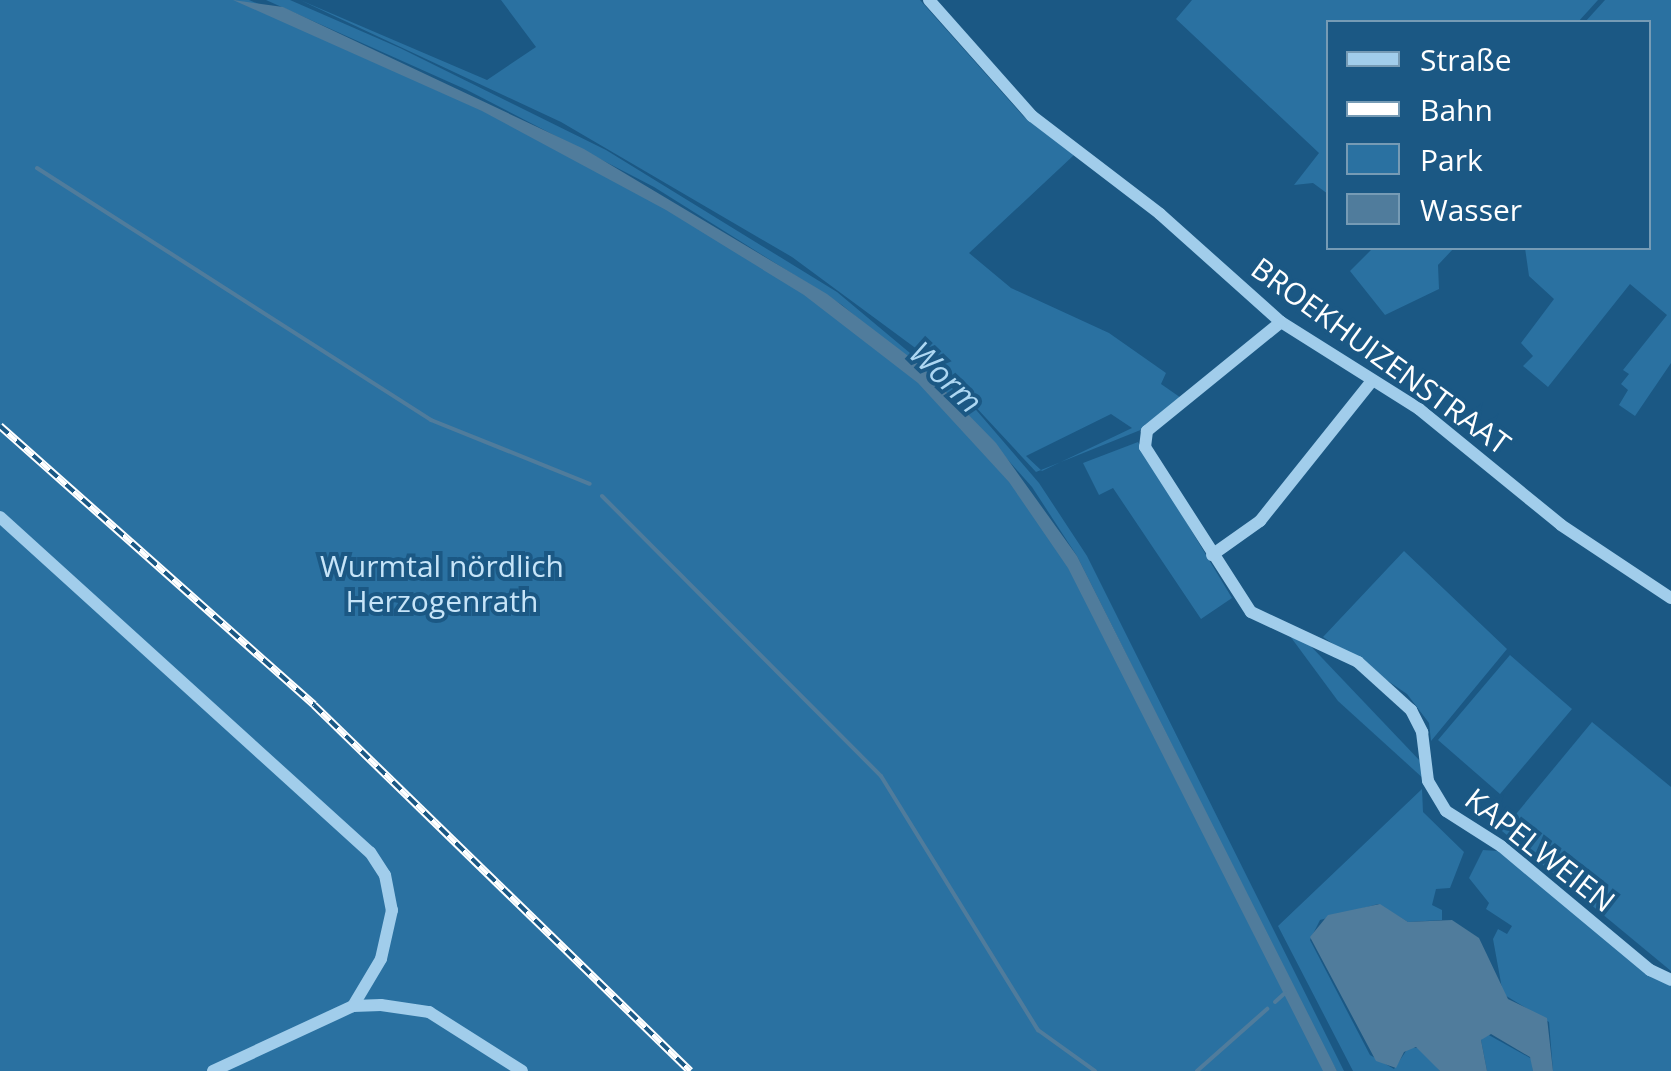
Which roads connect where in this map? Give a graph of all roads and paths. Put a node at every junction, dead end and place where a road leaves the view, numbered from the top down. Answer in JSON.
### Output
{"nodes":[{"id":1,"x":929,"y":0,"type":"edge"},
{"id":2,"x":1282,"y":322,"type":"junction"},
{"id":3,"x":1371,"y":382,"type":"junction"},
{"id":4,"x":0,"y":518,"type":"edge"},
{"id":5,"x":1212,"y":555,"type":"junction"},
{"id":6,"x":1671,"y":598,"type":"edge"},
{"id":7,"x":1671,"y":980,"type":"edge"},
{"id":8,"x":353,"y":1006,"type":"junction"},
{"id":9,"x":213,"y":1071,"type":"edge"},
{"id":10,"x":522,"y":1071,"type":"edge"}],
"edges":[{"from":1,"to":2,"type":"street","name":"BROEKHUIZENSTRAAT"},
{"from":2,"to":3,"type":"street","name":"BROEKHUIZENSTRAAT"},
{"from":2,"to":5,"type":"street","name":"KAPELWEIEN"},
{"from":3,"to":5,"type":"street"},
{"from":3,"to":6,"type":"street","name":"BROEKHUIZENSTRAAT"},
{"from":4,"to":8,"type":"street"},
{"from":5,"to":7,"type":"street","name":"KAPELWEIEN"},
{"from":8,"to":9,"type":"street"},
{"from":8,"to":10,"type":"street"}]}
